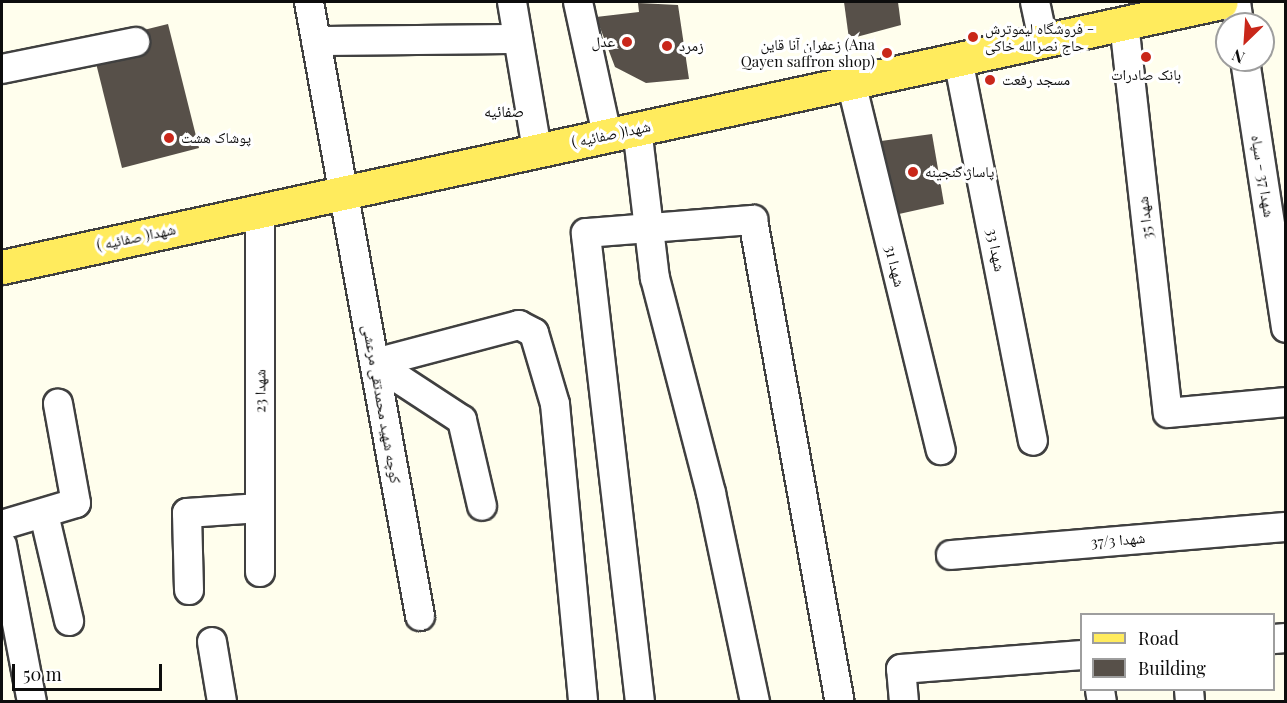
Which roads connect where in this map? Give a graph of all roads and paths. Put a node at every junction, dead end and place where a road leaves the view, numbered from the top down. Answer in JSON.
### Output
{"nodes":[{"id":1,"x":309,"y":2,"type":"edge"},
{"id":2,"x":512,"y":2,"type":"edge"},
{"id":3,"x":578,"y":2,"type":"edge"},
{"id":4,"x":1035,"y":2,"type":"edge"},
{"id":5,"x":1221,"y":2,"type":"edge"},
{"id":6,"x":1124,"y":23,"type":"junction"},
{"id":7,"x":518,"y":39,"type":"junction"},
{"id":8,"x":1043,"y":40,"type":"junction"},
{"id":9,"x":316,"y":41,"type":"junction"},
{"id":10,"x":135,"y":42,"type":"dead end"},
{"id":11,"x":958,"y":58,"type":"junction"},
{"id":12,"x":2,"y":69,"type":"edge"},
{"id":13,"x":1247,"y":72,"type":"edge"},
{"id":14,"x":851,"y":82,"type":"junction"},
{"id":15,"x":622,"y":132,"type":"junction"},
{"id":16,"x":537,"y":150,"type":"junction"},
{"id":17,"x":344,"y":192,"type":"junction"},
{"id":18,"x":261,"y":210,"type":"junction"},
{"id":19,"x":649,"y":230,"type":"junction"},
{"id":20,"x":2,"y":267,"type":"edge"},
{"id":21,"x":1285,"y":312,"type":"edge"},
{"id":22,"x":375,"y":363,"type":"junction"},
{"id":23,"x":1286,"y":402,"type":"edge"},
{"id":24,"x":57,"y":404,"type":"dead end"},
{"id":25,"x":1033,"y":441,"type":"dead end"},
{"id":26,"x":941,"y":450,"type":"dead end"},
{"id":27,"x":482,"y":506,"type":"dead end"},
{"id":28,"x":260,"y":508,"type":"junction"},
{"id":29,"x":44,"y":513,"type":"junction"},
{"id":30,"x":2,"y":525,"type":"edge"},
{"id":31,"x":1286,"y":527,"type":"edge"},
{"id":32,"x":2,"y":545,"type":"edge"},
{"id":33,"x":951,"y":555,"type":"dead end"},
{"id":34,"x":260,"y":572,"type":"dead end"},
{"id":35,"x":189,"y":590,"type":"dead end"},
{"id":36,"x":420,"y":616,"type":"dead end"},
{"id":37,"x":69,"y":621,"type":"dead end"},
{"id":38,"x":212,"y":642,"type":"dead end"},
{"id":39,"x":1080,"y":655,"type":"edge"},
{"id":40,"x":579,"y":701,"type":"edge"},
{"id":41,"x":32,"y":702,"type":"edge"},
{"id":42,"x":222,"y":702,"type":"edge"},
{"id":43,"x":640,"y":702,"type":"edge"},
{"id":44,"x":754,"y":702,"type":"edge"},
{"id":45,"x":840,"y":702,"type":"edge"},
{"id":46,"x":904,"y":702,"type":"edge"}],
"edges":[{"from":1,"to":9,"type":"street","name":"کوچه شهید محمدتقی مرعشی"},
{"from":2,"to":7,"type":"street"},
{"from":3,"to":15,"type":"street"},
{"from":4,"to":8,"type":"street"},
{"from":5,"to":6,"type":"main road","name":"شهدا( صفائیه )"},
{"from":6,"to":8,"type":"main road","name":"شهدا( صفائیه )"},
{"from":6,"to":23,"type":"street","name":"شهدا 35"},
{"from":7,"to":9,"type":"street"},
{"from":7,"to":16,"type":"street"},
{"from":8,"to":11,"type":"main road","name":"شهدا( صفائیه )"},
{"from":9,"to":17,"type":"street","name":"کوچه شهید محمدتقی مرعشی"},
{"from":10,"to":12,"type":"street"},
{"from":11,"to":14,"type":"main road","name":"شهدا( صفائیه )"},
{"from":11,"to":25,"type":"street","name":"شهدا 33"},
{"from":13,"to":21,"type":"street","name":"شهدا 37 - سپاه"},
{"from":14,"to":15,"type":"main road","name":"شهدا( صفائیه )"},
{"from":14,"to":26,"type":"street","name":"شهدا 31"},
{"from":15,"to":16,"type":"main road","name":"شهدا( صفائیه )"},
{"from":15,"to":19,"type":"street"},
{"from":16,"to":17,"type":"main road","name":"شهدا( صفائیه )"},
{"from":17,"to":18,"type":"main road","name":"شهدا( صفائیه )"},
{"from":17,"to":22,"type":"street","name":"کوچه شهید محمدتقی مرعشی"},
{"from":18,"to":20,"type":"main road","name":"شهدا( صفائیه )"},
{"from":18,"to":28,"type":"street","name":"شهدا 23"},
{"from":19,"to":43,"type":"street"},
{"from":19,"to":44,"type":"street"},
{"from":19,"to":45,"type":"street"},
{"from":22,"to":27,"type":"street"},
{"from":22,"to":36,"type":"street","name":"کوچه شهید محمدتقی مرعشی"},
{"from":22,"to":40,"type":"street"},
{"from":24,"to":29,"type":"street"},
{"from":28,"to":34,"type":"street","name":"شهدا 23"},
{"from":28,"to":35,"type":"street"},
{"from":29,"to":30,"type":"street"},
{"from":29,"to":37,"type":"street"},
{"from":31,"to":33,"type":"street","name":"شهدا 37/3"},
{"from":32,"to":41,"type":"street"},
{"from":38,"to":42,"type":"street"},
{"from":39,"to":46,"type":"street"}]}
